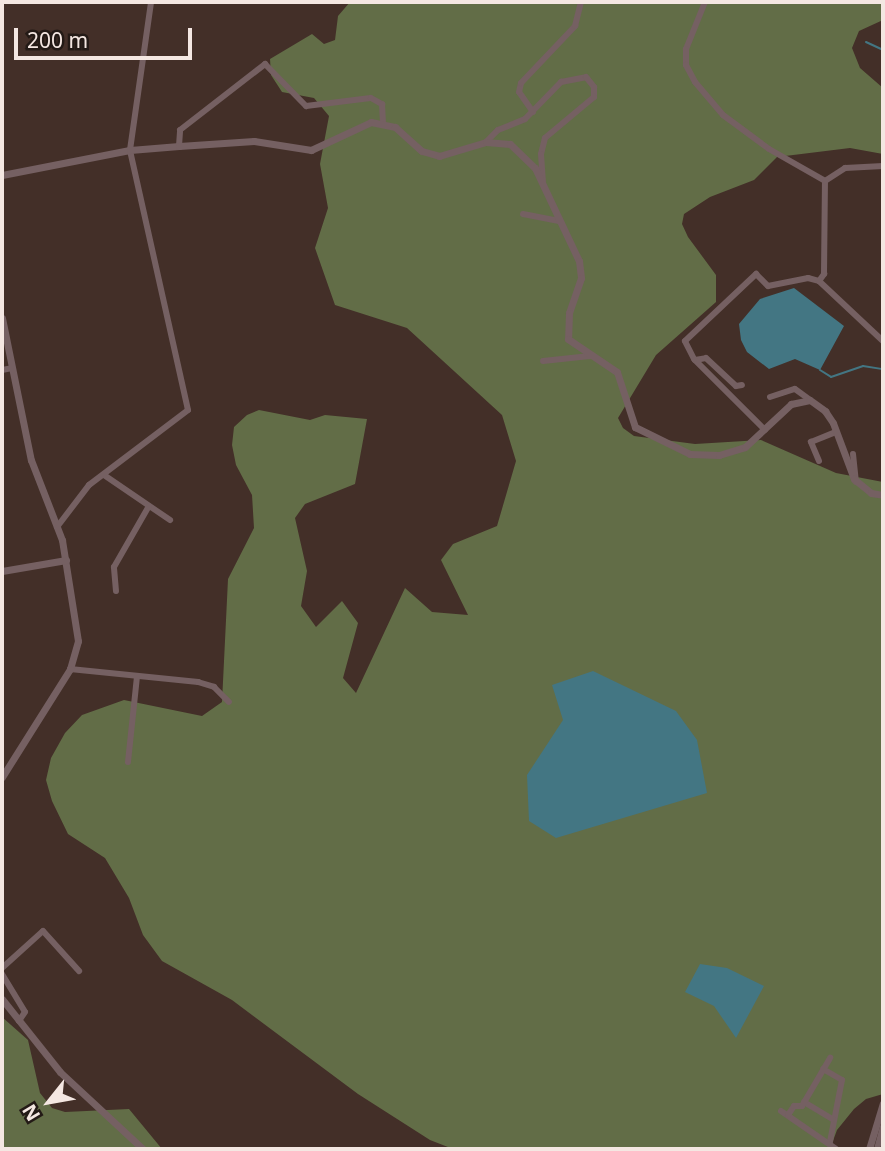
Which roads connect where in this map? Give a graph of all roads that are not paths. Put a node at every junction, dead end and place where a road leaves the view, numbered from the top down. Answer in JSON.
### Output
{"nodes":[{"id":1,"x":151,"y":2,"type":"edge"},
{"id":2,"x":582,"y":2,"type":"edge"},
{"id":3,"x":705,"y":2,"type":"edge"},
{"id":4,"x":533,"y":112,"type":"junction"},
{"id":5,"x":383,"y":124,"type":"junction"},
{"id":6,"x":486,"y":142,"type":"junction"},
{"id":7,"x":179,"y":146,"type":"junction"},
{"id":8,"x":130,"y":150,"type":"junction"},
{"id":9,"x":883,"y":166,"type":"edge"},
{"id":10,"x":2,"y":175,"type":"edge"},
{"id":11,"x":825,"y":181,"type":"junction"},
{"id":12,"x":543,"y":184,"type":"junction"},
{"id":13,"x":523,"y":214,"type":"dead end"},
{"id":14,"x":560,"y":221,"type":"junction"},
{"id":15,"x":820,"y":281,"type":"junction"},
{"id":16,"x":2,"y":318,"type":"edge"},
{"id":17,"x":883,"y":341,"type":"edge"},
{"id":18,"x":590,"y":356,"type":"junction"},
{"id":19,"x":695,"y":360,"type":"junction"},
{"id":20,"x":543,"y":361,"type":"dead end"},
{"id":21,"x":12,"y":368,"type":"junction"},
{"id":22,"x":2,"y":370,"type":"edge"},
{"id":23,"x":742,"y":385,"type":"dead end"},
{"id":24,"x":770,"y":397,"type":"dead end"},
{"id":25,"x":810,"y":400,"type":"junction"},
{"id":26,"x":765,"y":430,"type":"junction"},
{"id":27,"x":836,"y":432,"type":"junction"},
{"id":28,"x":853,"y":454,"type":"dead end"},
{"id":29,"x":820,"y":461,"type":"dead end"},
{"id":30,"x":104,"y":475,"type":"junction"},
{"id":31,"x":856,"y":482,"type":"junction"},
{"id":32,"x":883,"y":495,"type":"edge"},
{"id":33,"x":149,"y":506,"type":"junction"},
{"id":34,"x":170,"y":520,"type":"dead end"},
{"id":35,"x":57,"y":527,"type":"junction"},
{"id":36,"x":66,"y":560,"type":"junction"},
{"id":37,"x":2,"y":571,"type":"edge"},
{"id":38,"x":116,"y":591,"type":"dead end"},
{"id":39,"x":70,"y":669,"type":"junction"},
{"id":40,"x":137,"y":676,"type":"junction"},
{"id":41,"x":229,"y":702,"type":"dead end"},
{"id":42,"x":128,"y":762,"type":"dead end"},
{"id":43,"x":2,"y":777,"type":"edge"},
{"id":44,"x":2,"y":968,"type":"edge"},
{"id":45,"x":79,"y":971,"type":"dead end"},
{"id":46,"x":2,"y":974,"type":"edge"},
{"id":47,"x":2,"y":999,"type":"edge"},
{"id":48,"x":19,"y":1021,"type":"junction"},
{"id":49,"x":830,"y":1058,"type":"dead end"},
{"id":50,"x":823,"y":1069,"type":"junction"},
{"id":51,"x":804,"y":1102,"type":"junction"},
{"id":52,"x":883,"y":1103,"type":"edge"},
{"id":53,"x":832,"y":1119,"type":"junction"},
{"id":54,"x":883,"y":1127,"type":"edge"},
{"id":55,"x":830,"y":1142,"type":"junction"},
{"id":56,"x":143,"y":1149,"type":"edge"},
{"id":57,"x":836,"y":1149,"type":"edge"},
{"id":58,"x":869,"y":1149,"type":"edge"},
{"id":59,"x":877,"y":1149,"type":"edge"}],
"edges":[{"from":1,"to":8,"type":"street"},
{"from":2,"to":4,"type":"street"},
{"from":3,"to":11,"type":"street"},
{"from":4,"to":6,"type":"street"},
{"from":4,"to":12,"type":"street"},
{"from":5,"to":6,"type":"street"},
{"from":5,"to":7,"type":"street"},
{"from":5,"to":7,"type":"street"},
{"from":6,"to":12,"type":"street"},
{"from":7,"to":8,"type":"street"},
{"from":8,"to":10,"type":"street"},
{"from":8,"to":30,"type":"street"},
{"from":9,"to":11,"type":"street"},
{"from":11,"to":15,"type":"street"},
{"from":12,"to":14,"type":"street"},
{"from":13,"to":14,"type":"street"},
{"from":14,"to":18,"type":"street"},
{"from":15,"to":17,"type":"street"},
{"from":15,"to":19,"type":"street"},
{"from":16,"to":21,"type":"street"},
{"from":18,"to":20,"type":"street"},
{"from":18,"to":26,"type":"street"},
{"from":19,"to":23,"type":"street"},
{"from":19,"to":26,"type":"street"},
{"from":21,"to":22,"type":"street"},
{"from":21,"to":35,"type":"street"},
{"from":24,"to":25,"type":"street"},
{"from":25,"to":26,"type":"street"},
{"from":25,"to":27,"type":"street"},
{"from":27,"to":29,"type":"street"},
{"from":27,"to":31,"type":"street"},
{"from":28,"to":31,"type":"street"},
{"from":30,"to":33,"type":"street"},
{"from":30,"to":35,"type":"street"},
{"from":31,"to":32,"type":"street"},
{"from":33,"to":34,"type":"street"},
{"from":33,"to":38,"type":"street"},
{"from":35,"to":36,"type":"street"},
{"from":36,"to":37,"type":"street"},
{"from":36,"to":39,"type":"street"},
{"from":39,"to":40,"type":"street"},
{"from":39,"to":43,"type":"street"},
{"from":40,"to":41,"type":"street"},
{"from":40,"to":42,"type":"street"},
{"from":44,"to":45,"type":"street"},
{"from":46,"to":48,"type":"street"},
{"from":47,"to":48,"type":"street"},
{"from":48,"to":56,"type":"street"},
{"from":49,"to":50,"type":"street"},
{"from":50,"to":51,"type":"street"},
{"from":50,"to":53,"type":"street"},
{"from":51,"to":53,"type":"street"},
{"from":51,"to":55,"type":"street"},
{"from":52,"to":58,"type":"street"},
{"from":53,"to":55,"type":"street"},
{"from":54,"to":59,"type":"street"},
{"from":55,"to":57,"type":"street"}]}
